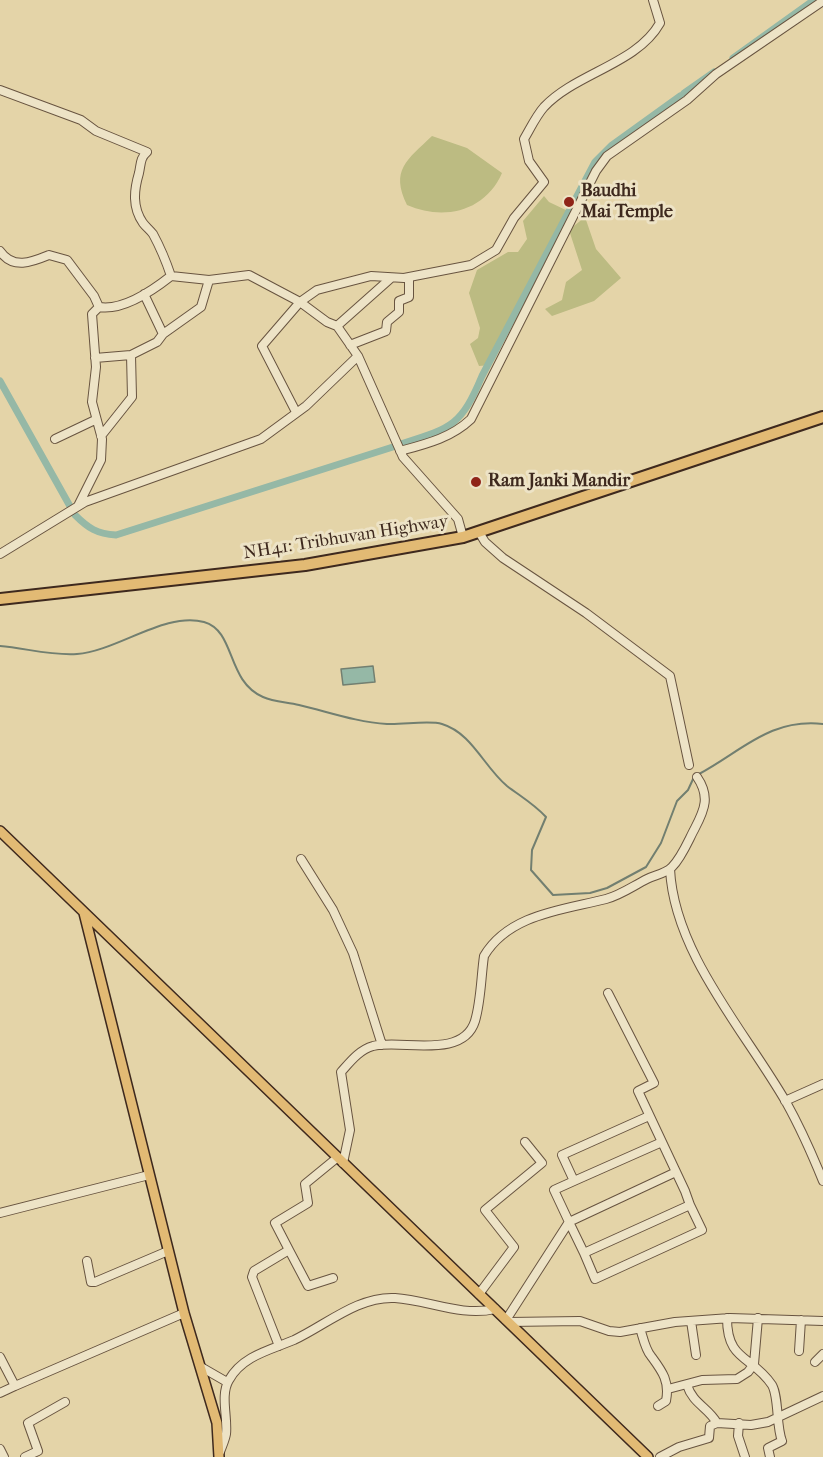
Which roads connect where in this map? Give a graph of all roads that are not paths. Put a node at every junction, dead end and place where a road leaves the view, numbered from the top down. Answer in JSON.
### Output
{"nodes":[{"id":1,"x":653,"y":0,"type":"edge"},
{"id":2,"x":823,"y":1,"type":"edge"},
{"id":3,"x":0,"y":90,"type":"edge"},
{"id":4,"x":0,"y":251,"type":"edge"},
{"id":5,"x":171,"y":276,"type":"junction"},
{"id":6,"x":391,"y":278,"type":"junction"},
{"id":7,"x":409,"y":278,"type":"junction"},
{"id":8,"x":210,"y":280,"type":"junction"},
{"id":9,"x":144,"y":294,"type":"junction"},
{"id":10,"x":300,"y":302,"type":"junction"},
{"id":11,"x":99,"y":308,"type":"junction"},
{"id":12,"x":337,"y":326,"type":"junction"},
{"id":13,"x":163,"y":334,"type":"junction"},
{"id":14,"x":350,"y":345,"type":"junction"},
{"id":15,"x":131,"y":355,"type":"junction"},
{"id":16,"x":358,"y":356,"type":"junction"},
{"id":17,"x":95,"y":358,"type":"junction"},
{"id":18,"x":296,"y":412,"type":"junction"},
{"id":19,"x":823,"y":417,"type":"edge"},
{"id":20,"x":95,"y":420,"type":"junction"},
{"id":21,"x":101,"y":436,"type":"junction"},
{"id":22,"x":55,"y":439,"type":"dead end"},
{"id":23,"x":400,"y":450,"type":"junction"},
{"id":24,"x":78,"y":506,"type":"junction"},
{"id":25,"x":479,"y":532,"type":"junction"},
{"id":26,"x":463,"y":537,"type":"junction"},
{"id":27,"x":0,"y":554,"type":"edge"},
{"id":28,"x":0,"y":599,"type":"edge"},
{"id":29,"x":689,"y":765,"type":"dead end"},
{"id":30,"x":697,"y":777,"type":"dead end"},
{"id":31,"x":0,"y":831,"type":"edge"},
{"id":32,"x":301,"y":859,"type":"dead end"},
{"id":33,"x":670,"y":869,"type":"junction"},
{"id":34,"x":84,"y":912,"type":"junction"},
{"id":35,"x":608,"y":993,"type":"dead end"},
{"id":36,"x":382,"y":1045,"type":"junction"},
{"id":37,"x":823,"y":1084,"type":"edge"},
{"id":38,"x":786,"y":1101,"type":"junction"},
{"id":39,"x":650,"y":1116,"type":"junction"},
{"id":40,"x":525,"y":1142,"type":"dead end"},
{"id":41,"x":662,"y":1142,"type":"junction"},
{"id":42,"x":340,"y":1160,"type":"junction"},
{"id":43,"x":676,"y":1172,"type":"junction"},
{"id":44,"x":149,"y":1175,"type":"junction"},
{"id":45,"x":574,"y":1181,"type":"junction"},
{"id":46,"x":823,"y":1181,"type":"edge"},
{"id":47,"x":690,"y":1205,"type":"junction"},
{"id":48,"x":0,"y":1213,"type":"edge"},
{"id":49,"x":568,"y":1222,"type":"junction"},
{"id":50,"x":289,"y":1250,"type":"junction"},
{"id":51,"x":168,"y":1251,"type":"junction"},
{"id":52,"x":584,"y":1253,"type":"junction"},
{"id":53,"x":87,"y":1261,"type":"dead end"},
{"id":54,"x":333,"y":1278,"type":"dead end"},
{"id":55,"x":479,"y":1294,"type":"junction"},
{"id":56,"x":495,"y":1309,"type":"junction"},
{"id":57,"x":184,"y":1313,"type":"junction"},
{"id":58,"x":727,"y":1318,"type":"junction"},
{"id":59,"x":758,"y":1318,"type":"junction"},
{"id":60,"x":801,"y":1320,"type":"junction"},
{"id":61,"x":508,"y":1321,"type":"junction"},
{"id":62,"x":691,"y":1321,"type":"junction"},
{"id":63,"x":823,"y":1321,"type":"edge"},
{"id":64,"x":640,"y":1328,"type":"junction"},
{"id":65,"x":279,"y":1346,"type":"junction"},
{"id":66,"x":799,"y":1351,"type":"dead end"},
{"id":67,"x":823,"y":1354,"type":"edge"},
{"id":68,"x":696,"y":1355,"type":"dead end"},
{"id":69,"x":0,"y":1357,"type":"edge"},
{"id":70,"x":815,"y":1362,"type":"dead end"},
{"id":71,"x":754,"y":1364,"type":"junction"},
{"id":72,"x":201,"y":1367,"type":"junction"},
{"id":73,"x":227,"y":1382,"type":"junction"},
{"id":74,"x":687,"y":1385,"type":"junction"},
{"id":75,"x":15,"y":1386,"type":"junction"},
{"id":76,"x":669,"y":1389,"type":"junction"},
{"id":77,"x":0,"y":1393,"type":"edge"},
{"id":78,"x":823,"y":1396,"type":"edge"},
{"id":79,"x":65,"y":1402,"type":"dead end"},
{"id":80,"x":658,"y":1406,"type":"dead end"},
{"id":81,"x":776,"y":1418,"type":"junction"},
{"id":82,"x":717,"y":1423,"type":"junction"},
{"id":83,"x":739,"y":1423,"type":"junction"},
{"id":84,"x":0,"y":1449,"type":"edge"},
{"id":85,"x":219,"y":1456,"type":"edge"},
{"id":86,"x":4,"y":1457,"type":"edge"},
{"id":87,"x":25,"y":1457,"type":"edge"},
{"id":88,"x":648,"y":1457,"type":"edge"},
{"id":89,"x":660,"y":1457,"type":"edge"},
{"id":90,"x":746,"y":1457,"type":"edge"},
{"id":91,"x":770,"y":1457,"type":"edge"}],
"edges":[{"from":1,"to":7,"type":"street"},
{"from":2,"to":23,"type":"street"},
{"from":3,"to":5,"type":"street"},
{"from":4,"to":11,"type":"street"},
{"from":5,"to":8,"type":"street"},
{"from":5,"to":9,"type":"street"},
{"from":6,"to":7,"type":"street"},
{"from":6,"to":10,"type":"street"},
{"from":6,"to":12,"type":"street"},
{"from":7,"to":14,"type":"street"},
{"from":8,"to":10,"type":"street"},
{"from":8,"to":13,"type":"street"},
{"from":9,"to":11,"type":"street"},
{"from":9,"to":13,"type":"street"},
{"from":10,"to":12,"type":"street"},
{"from":10,"to":18,"type":"street"},
{"from":11,"to":17,"type":"street"},
{"from":12,"to":14,"type":"street"},
{"from":13,"to":15,"type":"street"},
{"from":14,"to":16,"type":"street"},
{"from":15,"to":17,"type":"street"},
{"from":15,"to":21,"type":"street"},
{"from":16,"to":18,"type":"street"},
{"from":16,"to":23,"type":"street"},
{"from":17,"to":20,"type":"street"},
{"from":18,"to":24,"type":"street"},
{"from":19,"to":25,"type":"highway","name":"NH41: Tribhuvan Highway"},
{"from":20,"to":21,"type":"street"},
{"from":20,"to":22,"type":"street"},
{"from":21,"to":24,"type":"street"},
{"from":23,"to":26,"type":"street"},
{"from":24,"to":27,"type":"street"},
{"from":25,"to":26,"type":"highway","name":"NH41: Tribhuvan Highway"},
{"from":25,"to":29,"type":"street"},
{"from":26,"to":28,"type":"highway","name":"NH41: Tribhuvan Highway"},
{"from":30,"to":33,"type":"street"},
{"from":31,"to":34,"type":"main road"},
{"from":32,"to":36,"type":"street"},
{"from":33,"to":36,"type":"street"},
{"from":33,"to":38,"type":"street"},
{"from":34,"to":42,"type":"main road"},
{"from":34,"to":44,"type":"main road"},
{"from":35,"to":39,"type":"street"},
{"from":36,"to":42,"type":"street"},
{"from":37,"to":38,"type":"street"},
{"from":38,"to":46,"type":"street"},
{"from":39,"to":41,"type":"street"},
{"from":39,"to":45,"type":"street"},
{"from":40,"to":55,"type":"street"},
{"from":41,"to":43,"type":"street"},
{"from":41,"to":45,"type":"street"},
{"from":42,"to":50,"type":"street"},
{"from":42,"to":55,"type":"main road"},
{"from":43,"to":47,"type":"street"},
{"from":43,"to":49,"type":"street"},
{"from":44,"to":48,"type":"street"},
{"from":44,"to":51,"type":"main road"},
{"from":45,"to":49,"type":"street"},
{"from":47,"to":52,"type":"street"},
{"from":47,"to":52,"type":"street"},
{"from":49,"to":52,"type":"street"},
{"from":49,"to":61,"type":"street"},
{"from":50,"to":54,"type":"street"},
{"from":50,"to":65,"type":"street"},
{"from":51,"to":53,"type":"street"},
{"from":51,"to":57,"type":"main road"},
{"from":55,"to":56,"type":"main road"},
{"from":56,"to":61,"type":"main road"},
{"from":56,"to":65,"type":"street"},
{"from":57,"to":72,"type":"main road"},
{"from":57,"to":75,"type":"street"},
{"from":58,"to":59,"type":"street"},
{"from":58,"to":62,"type":"street"},
{"from":58,"to":71,"type":"street"},
{"from":59,"to":60,"type":"street"},
{"from":59,"to":71,"type":"street"},
{"from":60,"to":63,"type":"street"},
{"from":60,"to":66,"type":"street"},
{"from":61,"to":64,"type":"street"},
{"from":61,"to":88,"type":"main road"},
{"from":62,"to":64,"type":"street"},
{"from":62,"to":68,"type":"street"},
{"from":64,"to":76,"type":"street"},
{"from":65,"to":73,"type":"street"},
{"from":67,"to":70,"type":"street"},
{"from":69,"to":75,"type":"street"},
{"from":71,"to":74,"type":"street"},
{"from":71,"to":81,"type":"street"},
{"from":72,"to":73,"type":"street"},
{"from":72,"to":85,"type":"main road"},
{"from":73,"to":85,"type":"street"},
{"from":74,"to":76,"type":"street"},
{"from":74,"to":82,"type":"street"},
{"from":75,"to":77,"type":"street"},
{"from":76,"to":80,"type":"street"},
{"from":78,"to":81,"type":"street"},
{"from":79,"to":87,"type":"street"},
{"from":81,"to":83,"type":"street"},
{"from":81,"to":91,"type":"street"},
{"from":82,"to":83,"type":"street"},
{"from":82,"to":89,"type":"street"},
{"from":83,"to":90,"type":"street"},
{"from":84,"to":86,"type":"street"}]}
